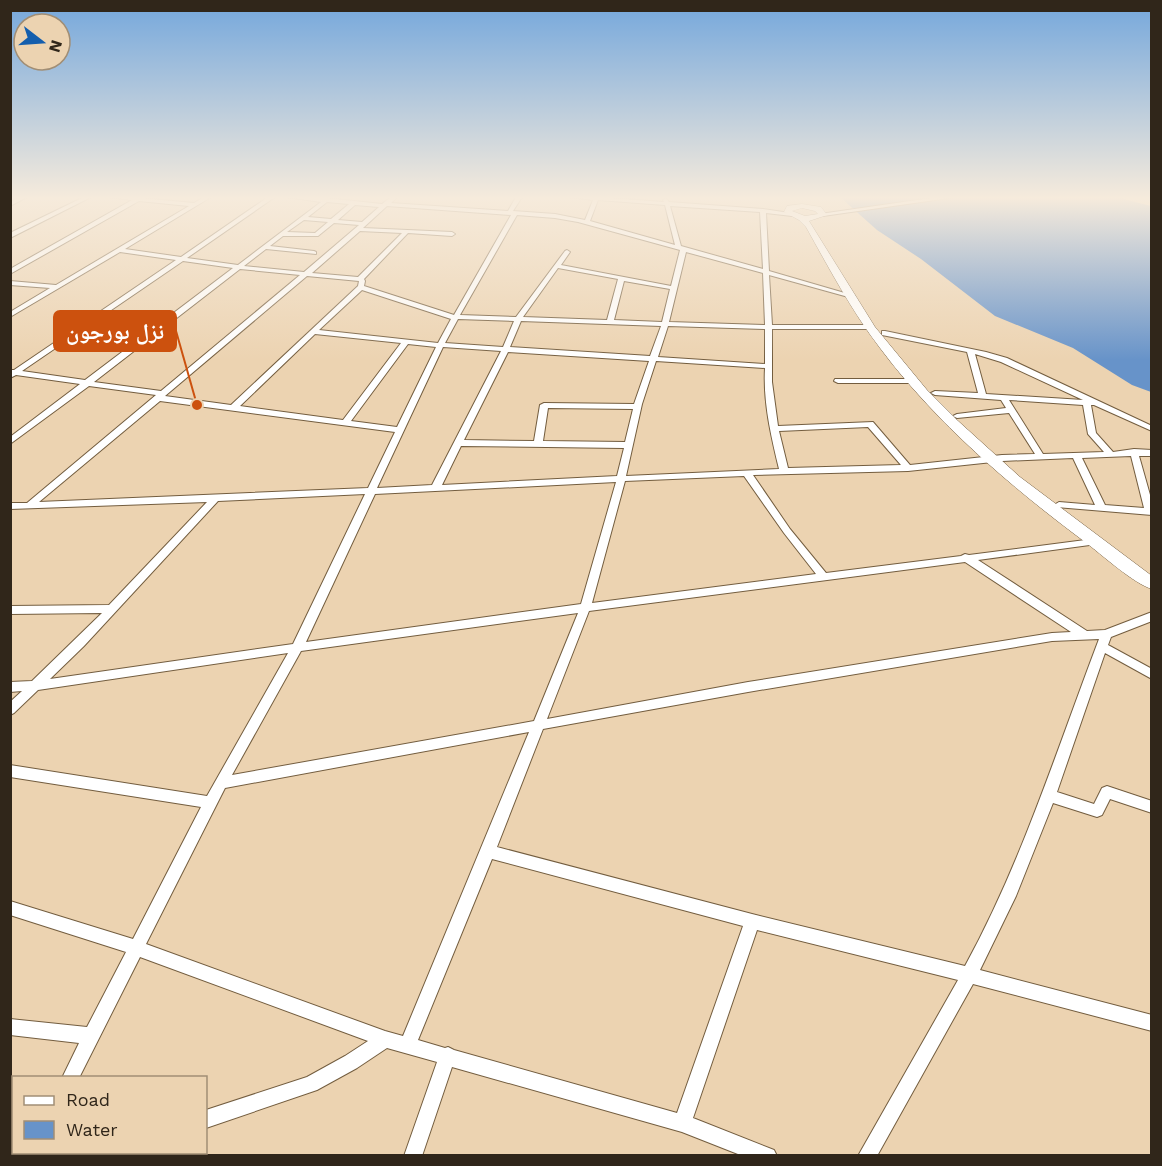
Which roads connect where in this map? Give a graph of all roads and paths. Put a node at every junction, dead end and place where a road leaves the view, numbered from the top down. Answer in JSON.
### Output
{"nodes":[{"id":1,"x":46,"y":251,"type":"edge"},
{"id":2,"x":118,"y":251,"type":"edge"},
{"id":3,"x":130,"y":251,"type":"edge"},
{"id":4,"x":195,"y":251,"type":"edge"},
{"id":5,"x":260,"y":251,"type":"edge"},
{"id":6,"x":301,"y":251,"type":"edge"},
{"id":7,"x":336,"y":251,"type":"edge"},
{"id":8,"x":389,"y":251,"type":"edge"},
{"id":9,"x":491,"y":251,"type":"edge"},
{"id":10,"x":680,"y":251,"type":"edge"},
{"id":11,"x":696,"y":251,"type":"edge"},
{"id":12,"x":764,"y":251,"type":"edge"},
{"id":13,"x":824,"y":251,"type":"edge"},
{"id":14,"x":834,"y":251,"type":"edge"},
{"id":15,"x":567,"y":252,"type":"dead end"},
{"id":16,"x":314,"y":253,"type":"dead end"},
{"id":17,"x":184,"y":259,"type":"junction"},
{"id":18,"x":557,"y":266,"type":"junction"},
{"id":19,"x":240,"y":267,"type":"junction"},
{"id":20,"x":765,"y":271,"type":"junction"},
{"id":21,"x":10,"y":272,"type":"edge"},
{"id":22,"x":307,"y":273,"type":"junction"},
{"id":23,"x":621,"y":280,"type":"junction"},
{"id":24,"x":10,"y":283,"type":"edge"},
{"id":25,"x":360,"y":283,"type":"junction"},
{"id":26,"x":58,"y":286,"type":"junction"},
{"id":27,"x":674,"y":288,"type":"junction"},
{"id":28,"x":852,"y":296,"type":"junction"},
{"id":29,"x":10,"y":315,"type":"edge"},
{"id":30,"x":456,"y":317,"type":"junction"},
{"id":31,"x":518,"y":319,"type":"junction"},
{"id":32,"x":610,"y":322,"type":"junction"},
{"id":33,"x":665,"y":324,"type":"junction"},
{"id":34,"x":768,"y":327,"type":"junction"},
{"id":35,"x":870,"y":327,"type":"junction"},
{"id":36,"x":313,"y":332,"type":"junction"},
{"id":37,"x":885,"y":333,"type":"junction"},
{"id":38,"x":406,"y":341,"type":"junction"},
{"id":39,"x":440,"y":345,"type":"junction"},
{"id":40,"x":506,"y":349,"type":"junction"},
{"id":41,"x":970,"y":351,"type":"junction"},
{"id":42,"x":654,"y":358,"type":"junction"},
{"id":43,"x":768,"y":366,"type":"junction"},
{"id":44,"x":12,"y":374,"type":"edge"},
{"id":45,"x":838,"y":381,"type":"dead end"},
{"id":46,"x":913,"y":381,"type":"junction"},
{"id":47,"x":87,"y":384,"type":"junction"},
{"id":48,"x":935,"y":393,"type":"junction"},
{"id":49,"x":161,"y":396,"type":"junction"},
{"id":50,"x":983,"y":396,"type":"junction"},
{"id":51,"x":1003,"y":397,"type":"junction"},
{"id":52,"x":1087,"y":403,"type":"junction"},
{"id":53,"x":1098,"y":404,"type":"junction"},
{"id":54,"x":637,"y":407,"type":"junction"},
{"id":55,"x":233,"y":408,"type":"junction"},
{"id":56,"x":1010,"y":410,"type":"junction"},
{"id":57,"x":957,"y":416,"type":"junction"},
{"id":58,"x":345,"y":423,"type":"junction"},
{"id":59,"x":774,"y":429,"type":"junction"},
{"id":60,"x":1152,"y":429,"type":"edge"},
{"id":61,"x":399,"y":430,"type":"junction"},
{"id":62,"x":10,"y":442,"type":"edge"},
{"id":63,"x":459,"y":443,"type":"junction"},
{"id":64,"x":538,"y":444,"type":"junction"},
{"id":65,"x":628,"y":445,"type":"junction"},
{"id":66,"x":1110,"y":453,"type":"junction"},
{"id":67,"x":1134,"y":453,"type":"junction"},
{"id":68,"x":1152,"y":453,"type":"edge"},
{"id":69,"x":1076,"y":455,"type":"junction"},
{"id":70,"x":1040,"y":456,"type":"junction"},
{"id":71,"x":996,"y":459,"type":"junction"},
{"id":72,"x":908,"y":468,"type":"junction"},
{"id":73,"x":784,"y":471,"type":"junction"},
{"id":74,"x":747,"y":473,"type":"junction"},
{"id":75,"x":621,"y":479,"type":"junction"},
{"id":76,"x":436,"y":487,"type":"junction"},
{"id":77,"x":370,"y":490,"type":"junction"},
{"id":78,"x":215,"y":499,"type":"junction"},
{"id":79,"x":1059,"y":505,"type":"junction"},
{"id":80,"x":10,"y":506,"type":"edge"},
{"id":81,"x":26,"y":506,"type":"junction"},
{"id":82,"x":1101,"y":507,"type":"junction"},
{"id":83,"x":1150,"y":512,"type":"edge"},
{"id":84,"x":10,"y":514,"type":"edge"},
{"id":85,"x":1093,"y":542,"type":"junction"},
{"id":86,"x":965,"y":557,"type":"junction"},
{"id":87,"x":1152,"y":571,"type":"edge"},
{"id":88,"x":823,"y":576,"type":"junction"},
{"id":89,"x":1152,"y":584,"type":"edge"},
{"id":90,"x":585,"y":608,"type":"junction"},
{"id":91,"x":112,"y":609,"type":"junction"},
{"id":92,"x":10,"y":610,"type":"edge"},
{"id":93,"x":1152,"y":616,"type":"edge"},
{"id":94,"x":1083,"y":634,"type":"junction"},
{"id":95,"x":1104,"y":640,"type":"junction"},
{"id":96,"x":297,"y":648,"type":"junction"},
{"id":97,"x":1152,"y":675,"type":"edge"},
{"id":98,"x":35,"y":686,"type":"junction"},
{"id":99,"x":10,"y":687,"type":"edge"},
{"id":100,"x":10,"y":710,"type":"edge"},
{"id":101,"x":537,"y":725,"type":"junction"},
{"id":102,"x":10,"y":771,"type":"edge"},
{"id":103,"x":221,"y":783,"type":"junction"},
{"id":104,"x":1049,"y":796,"type":"junction"},
{"id":105,"x":210,"y":803,"type":"junction"},
{"id":106,"x":1152,"y":807,"type":"edge"},
{"id":107,"x":488,"y":851,"type":"junction"},
{"id":108,"x":10,"y":908,"type":"edge"},
{"id":109,"x":752,"y":921,"type":"junction"},
{"id":110,"x":137,"y":948,"type":"junction"},
{"id":111,"x":969,"y":975,"type":"junction"},
{"id":112,"x":1152,"y":1023,"type":"edge"},
{"id":113,"x":10,"y":1027,"type":"edge"},
{"id":114,"x":90,"y":1036,"type":"junction"},
{"id":115,"x":385,"y":1039,"type":"junction"},
{"id":116,"x":408,"y":1044,"type":"junction"},
{"id":117,"x":448,"y":1055,"type":"junction"},
{"id":118,"x":70,"y":1076,"type":"edge"},
{"id":119,"x":207,"y":1119,"type":"edge"},
{"id":120,"x":682,"y":1123,"type":"junction"},
{"id":121,"x":413,"y":1155,"type":"edge"},
{"id":122,"x":768,"y":1155,"type":"edge"},
{"id":123,"x":867,"y":1155,"type":"edge"}],
"edges":[{"from":1,"to":21,"type":"street"},
{"from":2,"to":26,"type":"street"},
{"from":3,"to":17,"type":"street"},
{"from":4,"to":17,"type":"street"},
{"from":5,"to":19,"type":"street"},
{"from":6,"to":16,"type":"street"},
{"from":7,"to":22,"type":"street"},
{"from":8,"to":25,"type":"street"},
{"from":9,"to":30,"type":"street"},
{"from":10,"to":27,"type":"street"},
{"from":11,"to":20,"type":"street"},
{"from":12,"to":20,"type":"street"},
{"from":13,"to":28,"type":"highway"},
{"from":14,"to":37,"type":"highway"},
{"from":15,"to":18,"type":"street"},
{"from":17,"to":19,"type":"street"},
{"from":17,"to":44,"type":"street"},
{"from":18,"to":23,"type":"street"},
{"from":18,"to":31,"type":"street"},
{"from":19,"to":22,"type":"street"},
{"from":19,"to":47,"type":"street"},
{"from":20,"to":28,"type":"street"},
{"from":20,"to":34,"type":"street"},
{"from":22,"to":25,"type":"street"},
{"from":22,"to":49,"type":"street"},
{"from":23,"to":27,"type":"street"},
{"from":23,"to":32,"type":"street"},
{"from":24,"to":26,"type":"street"},
{"from":25,"to":30,"type":"street"},
{"from":25,"to":36,"type":"street"},
{"from":26,"to":29,"type":"street"},
{"from":27,"to":33,"type":"street"},
{"from":28,"to":35,"type":"highway"},
{"from":30,"to":31,"type":"street"},
{"from":30,"to":39,"type":"street"},
{"from":31,"to":32,"type":"street"},
{"from":31,"to":40,"type":"street"},
{"from":32,"to":33,"type":"street"},
{"from":33,"to":34,"type":"street"},
{"from":33,"to":42,"type":"street"},
{"from":34,"to":35,"type":"street"},
{"from":34,"to":43,"type":"street"},
{"from":35,"to":46,"type":"highway"},
{"from":36,"to":38,"type":"street"},
{"from":36,"to":55,"type":"street"},
{"from":37,"to":41,"type":"street"},
{"from":37,"to":48,"type":"highway"},
{"from":38,"to":39,"type":"street"},
{"from":38,"to":58,"type":"street"},
{"from":39,"to":40,"type":"street"},
{"from":39,"to":61,"type":"street"},
{"from":40,"to":42,"type":"street"},
{"from":40,"to":63,"type":"street"},
{"from":41,"to":50,"type":"street"},
{"from":41,"to":53,"type":"street"},
{"from":42,"to":43,"type":"street"},
{"from":42,"to":54,"type":"street"},
{"from":43,"to":59,"type":"street"},
{"from":44,"to":47,"type":"street"},
{"from":45,"to":46,"type":"street"},
{"from":46,"to":71,"type":"highway"},
{"from":47,"to":49,"type":"street"},
{"from":47,"to":62,"type":"street"},
{"from":48,"to":50,"type":"street"},
{"from":48,"to":57,"type":"highway"},
{"from":49,"to":55,"type":"street"},
{"from":49,"to":81,"type":"street"},
{"from":50,"to":51,"type":"street"},
{"from":51,"to":52,"type":"street"},
{"from":51,"to":56,"type":"street"},
{"from":52,"to":53,"type":"street"},
{"from":52,"to":66,"type":"street"},
{"from":53,"to":60,"type":"street"},
{"from":54,"to":64,"type":"street"},
{"from":54,"to":65,"type":"street"},
{"from":55,"to":58,"type":"street"},
{"from":56,"to":57,"type":"street"},
{"from":56,"to":70,"type":"street"},
{"from":57,"to":71,"type":"highway"},
{"from":58,"to":61,"type":"street"},
{"from":59,"to":72,"type":"street"},
{"from":59,"to":73,"type":"street"},
{"from":61,"to":77,"type":"street"},
{"from":63,"to":64,"type":"street"},
{"from":63,"to":76,"type":"street"},
{"from":64,"to":65,"type":"street"},
{"from":65,"to":75,"type":"street"},
{"from":66,"to":67,"type":"street"},
{"from":66,"to":69,"type":"street"},
{"from":67,"to":68,"type":"street"},
{"from":67,"to":83,"type":"street"},
{"from":69,"to":70,"type":"street"},
{"from":69,"to":82,"type":"street"},
{"from":70,"to":71,"type":"street"},
{"from":71,"to":72,"type":"street"},
{"from":71,"to":79,"type":"highway"},
{"from":71,"to":85,"type":"highway"},
{"from":72,"to":73,"type":"street"},
{"from":73,"to":74,"type":"street"},
{"from":74,"to":75,"type":"street"},
{"from":74,"to":88,"type":"street"},
{"from":75,"to":76,"type":"street"},
{"from":75,"to":90,"type":"street"},
{"from":76,"to":77,"type":"street"},
{"from":77,"to":78,"type":"street"},
{"from":77,"to":96,"type":"street"},
{"from":78,"to":81,"type":"street"},
{"from":78,"to":91,"type":"street"},
{"from":79,"to":82,"type":"street"},
{"from":79,"to":87,"type":"highway"},
{"from":80,"to":81,"type":"street"},
{"from":81,"to":84,"type":"street"},
{"from":82,"to":83,"type":"street"},
{"from":85,"to":86,"type":"street"},
{"from":85,"to":89,"type":"highway"},
{"from":86,"to":88,"type":"street"},
{"from":86,"to":94,"type":"street"},
{"from":88,"to":90,"type":"street"},
{"from":90,"to":96,"type":"street"},
{"from":90,"to":101,"type":"street"},
{"from":91,"to":92,"type":"street"},
{"from":91,"to":98,"type":"street"},
{"from":93,"to":95,"type":"street"},
{"from":94,"to":95,"type":"street"},
{"from":94,"to":101,"type":"street"},
{"from":95,"to":97,"type":"street"},
{"from":95,"to":104,"type":"street"},
{"from":96,"to":98,"type":"street"},
{"from":96,"to":103,"type":"street"},
{"from":98,"to":99,"type":"street"},
{"from":98,"to":100,"type":"street"},
{"from":101,"to":103,"type":"street"},
{"from":101,"to":107,"type":"street"},
{"from":102,"to":105,"type":"street"},
{"from":103,"to":105,"type":"street"},
{"from":104,"to":106,"type":"street"},
{"from":104,"to":111,"type":"street"},
{"from":105,"to":110,"type":"street"},
{"from":107,"to":109,"type":"street"},
{"from":107,"to":116,"type":"street"},
{"from":108,"to":110,"type":"street"},
{"from":109,"to":111,"type":"street"},
{"from":109,"to":120,"type":"street"},
{"from":110,"to":114,"type":"street"},
{"from":110,"to":115,"type":"street"},
{"from":111,"to":112,"type":"street"},
{"from":111,"to":123,"type":"street"},
{"from":113,"to":114,"type":"street"},
{"from":114,"to":118,"type":"street"},
{"from":115,"to":116,"type":"street"},
{"from":115,"to":119,"type":"street"},
{"from":116,"to":117,"type":"street"},
{"from":117,"to":120,"type":"street"},
{"from":117,"to":121,"type":"street"},
{"from":120,"to":122,"type":"street"}]}
